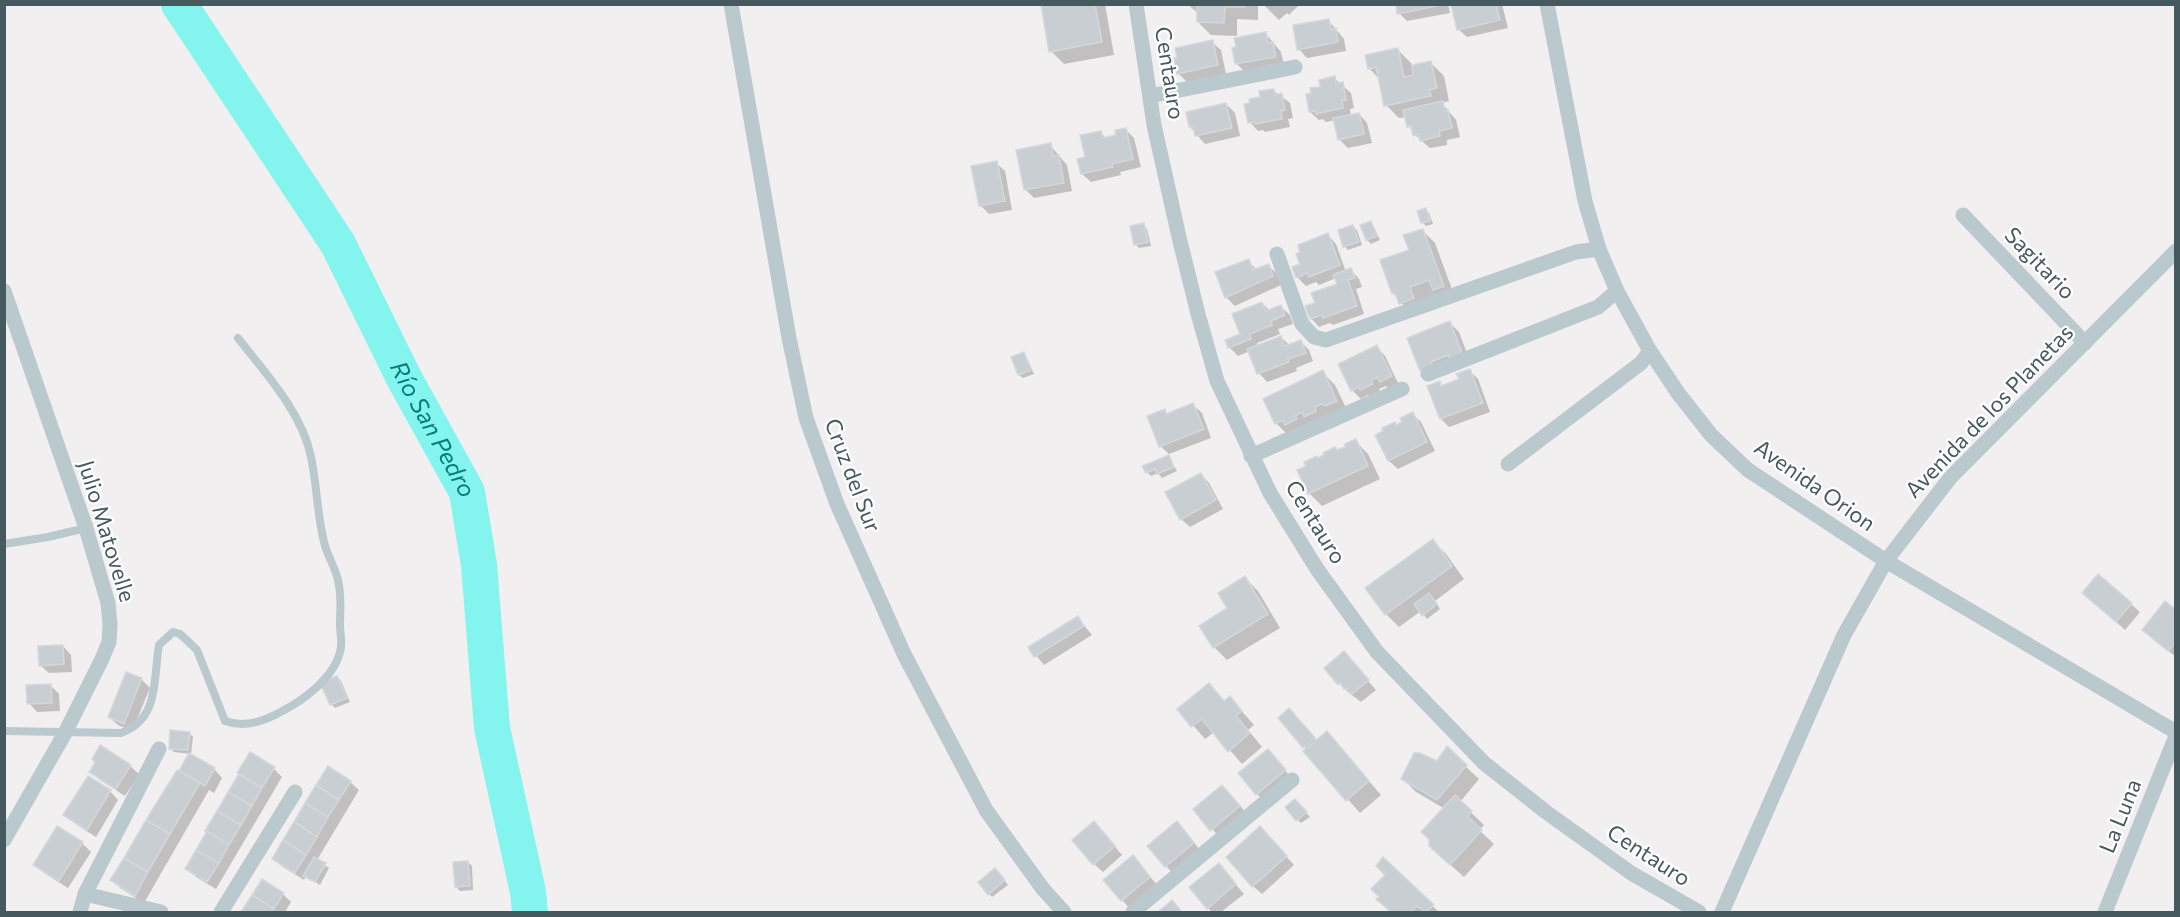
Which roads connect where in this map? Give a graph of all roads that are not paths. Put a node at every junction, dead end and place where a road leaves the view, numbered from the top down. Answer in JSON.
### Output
{"nodes":[{"id":1,"x":731,"y":4,"type":"edge"},
{"id":2,"x":1136,"y":4,"type":"edge"},
{"id":3,"x":1547,"y":4,"type":"edge"},
{"id":4,"x":1295,"y":68,"type":"dead end"},
{"id":5,"x":1150,"y":96,"type":"junction"},
{"id":6,"x":1963,"y":215,"type":"dead end"},
{"id":7,"x":1599,"y":249,"type":"junction"},
{"id":8,"x":2175,"y":252,"type":"edge"},
{"id":9,"x":1277,"y":254,"type":"dead end"},
{"id":10,"x":4,"y":291,"type":"edge"},
{"id":11,"x":1617,"y":291,"type":"junction"},
{"id":12,"x":8,"y":308,"type":"edge"},
{"id":13,"x":238,"y":338,"type":"dead end"},
{"id":14,"x":2085,"y":342,"type":"junction"},
{"id":15,"x":1650,"y":351,"type":"junction"},
{"id":16,"x":1428,"y":374,"type":"dead end"},
{"id":17,"x":1402,"y":389,"type":"dead end"},
{"id":18,"x":1251,"y":456,"type":"junction"},
{"id":19,"x":1508,"y":464,"type":"dead end"},
{"id":20,"x":86,"y":528,"type":"junction"},
{"id":21,"x":4,"y":544,"type":"edge"},
{"id":22,"x":1886,"y":561,"type":"junction"},
{"id":23,"x":4,"y":731,"type":"edge"},
{"id":24,"x":65,"y":733,"type":"junction"},
{"id":25,"x":2175,"y":734,"type":"edge"},
{"id":26,"x":159,"y":749,"type":"dead end"},
{"id":27,"x":1292,"y":780,"type":"dead end"},
{"id":28,"x":295,"y":792,"type":"dead end"},
{"id":29,"x":4,"y":840,"type":"edge"},
{"id":30,"x":85,"y":894,"type":"junction"},
{"id":31,"x":80,"y":912,"type":"edge"},
{"id":32,"x":161,"y":912,"type":"edge"},
{"id":33,"x":221,"y":912,"type":"edge"},
{"id":34,"x":1064,"y":912,"type":"edge"},
{"id":35,"x":1133,"y":912,"type":"edge"},
{"id":36,"x":1699,"y":912,"type":"edge"},
{"id":37,"x":1722,"y":912,"type":"edge"},
{"id":38,"x":2105,"y":912,"type":"edge"}],
"edges":[{"from":1,"to":34,"type":"street","name":"Cruz del Sur"},
{"from":2,"to":5,"type":"street","name":"Centauro"},
{"from":3,"to":7,"type":"street","name":"Avenida Orion"},
{"from":4,"to":5,"type":"street"},
{"from":5,"to":18,"type":"street","name":"Centauro"},
{"from":6,"to":14,"type":"street","name":"Sagitario"},
{"from":7,"to":9,"type":"street"},
{"from":7,"to":11,"type":"street","name":"Avenida Orion"},
{"from":8,"to":14,"type":"street","name":"Avenida de los Planetas"},
{"from":10,"to":12,"type":"street","name":"Julio Matovelle"},
{"from":11,"to":15,"type":"street","name":"Avenida Orion"},
{"from":11,"to":16,"type":"street"},
{"from":12,"to":20,"type":"street","name":"Julio Matovelle"},
{"from":13,"to":24,"type":"lane"},
{"from":14,"to":22,"type":"street","name":"Avenida de los Planetas"},
{"from":15,"to":19,"type":"street"},
{"from":15,"to":22,"type":"street","name":"Avenida Orion"},
{"from":17,"to":18,"type":"street"},
{"from":18,"to":36,"type":"street","name":"Centauro"},
{"from":20,"to":21,"type":"lane"},
{"from":20,"to":24,"type":"street","name":"Julio Matovelle"},
{"from":22,"to":25,"type":"street","name":"Avenida Orion"},
{"from":22,"to":37,"type":"street","name":"Avenida de los Planetas"},
{"from":23,"to":24,"type":"lane"},
{"from":24,"to":29,"type":"street","name":"Julio Matovelle"},
{"from":25,"to":38,"type":"street","name":"La Luna"},
{"from":26,"to":30,"type":"street"},
{"from":27,"to":35,"type":"street"},
{"from":28,"to":33,"type":"street"},
{"from":30,"to":31,"type":"street"},
{"from":30,"to":32,"type":"street"}]}
